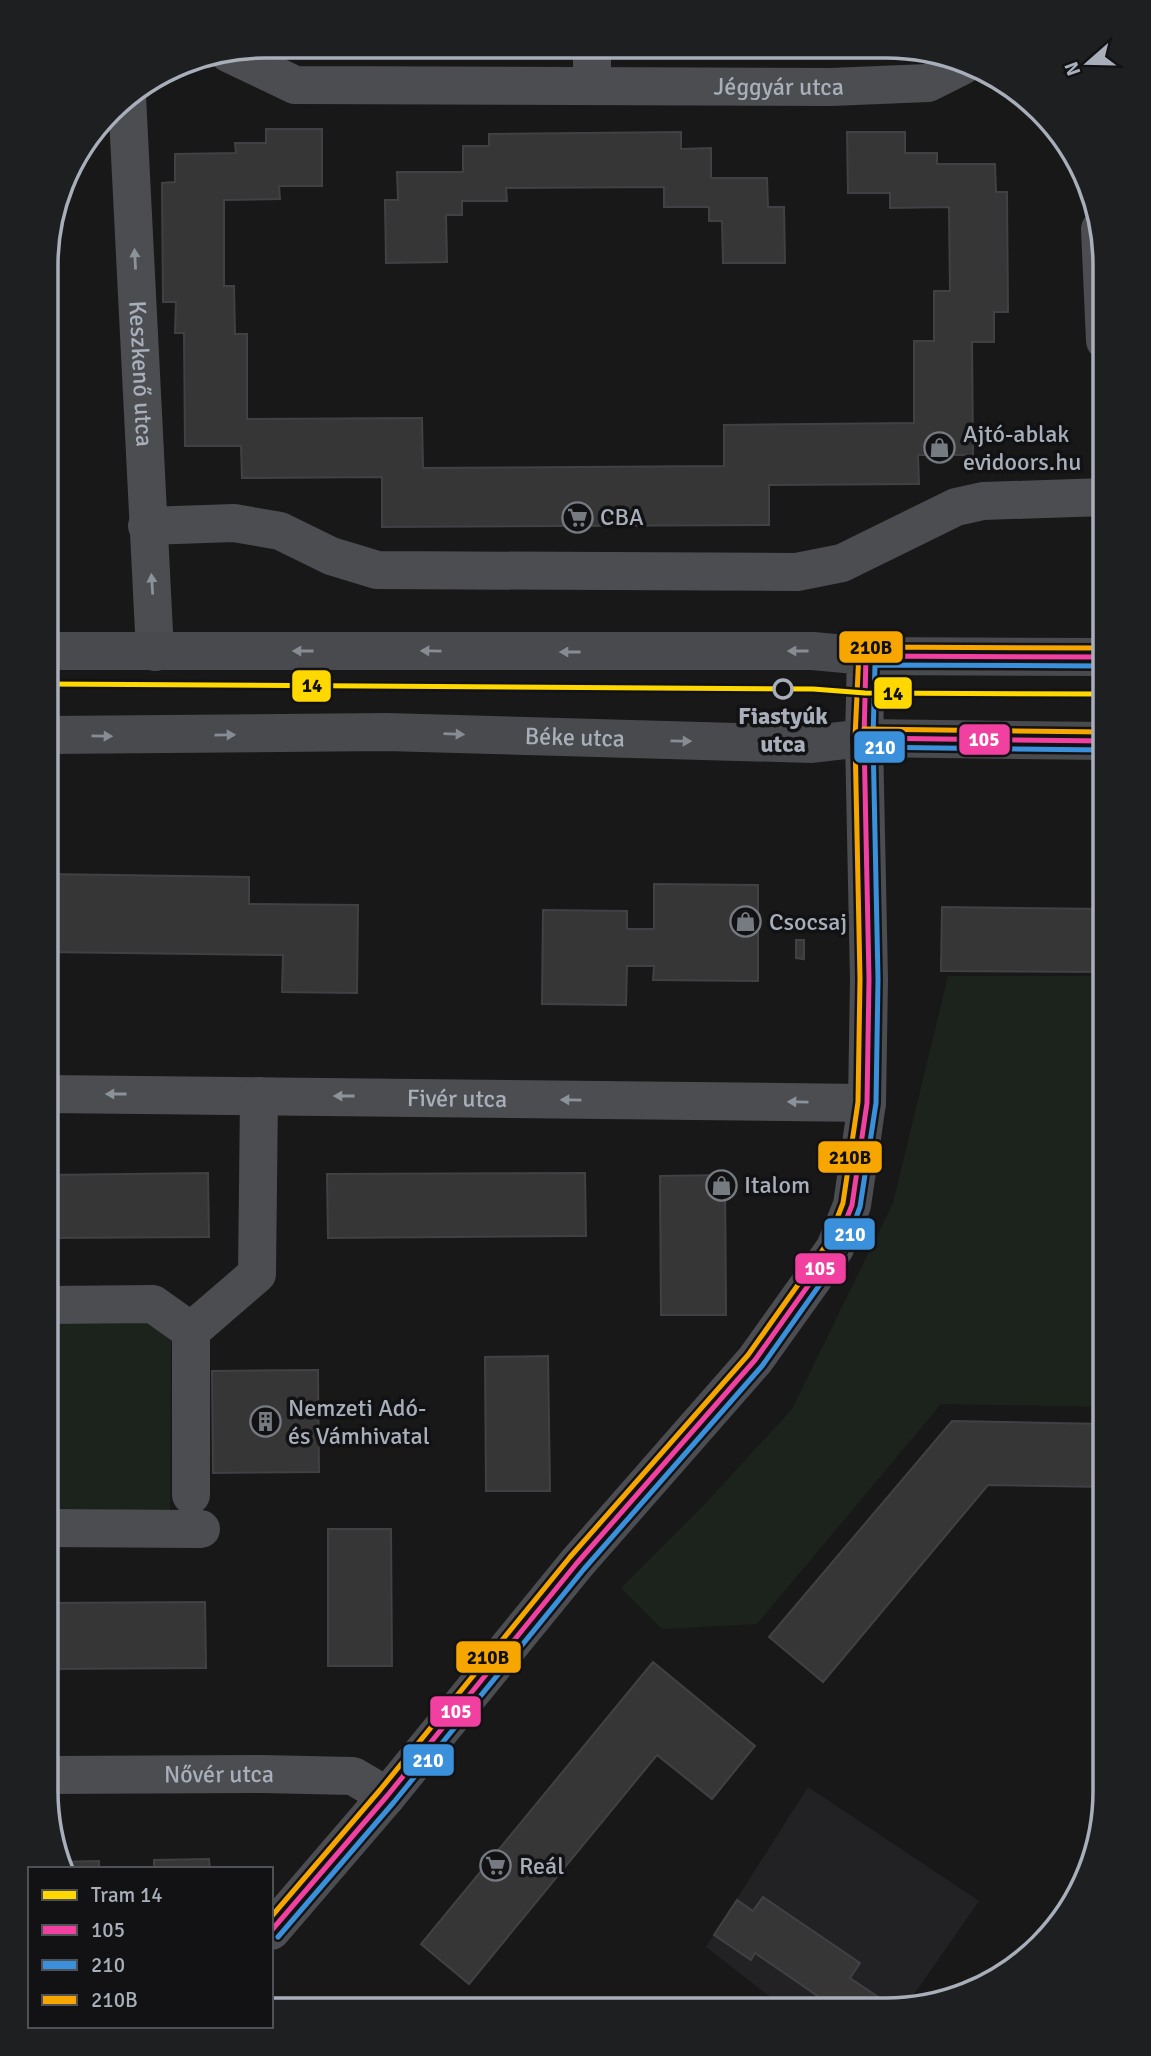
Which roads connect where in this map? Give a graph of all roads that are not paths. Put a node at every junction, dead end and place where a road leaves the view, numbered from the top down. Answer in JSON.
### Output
{"nodes":[{"id":1,"x":592,"y":58,"type":"edge"},
{"id":2,"x":241,"y":59,"type":"edge"},
{"id":3,"x":954,"y":69,"type":"edge"},
{"id":4,"x":592,"y":85,"type":"junction"},
{"id":5,"x":128,"y":109,"type":"edge"},
{"id":6,"x":1093,"y":497,"type":"edge"},
{"id":7,"x":148,"y":526,"type":"junction"},
{"id":8,"x":58,"y":651,"type":"edge"},
{"id":9,"x":155,"y":652,"type":"junction"},
{"id":10,"x":866,"y":656,"type":"junction"},
{"id":11,"x":1093,"y":657,"type":"edge"},
{"id":12,"x":58,"y":735,"type":"edge"},
{"id":13,"x":864,"y":738,"type":"junction"},
{"id":14,"x":1093,"y":741,"type":"edge"},
{"id":15,"x":58,"y":1094,"type":"edge"},
{"id":16,"x":259,"y":1097,"type":"junction"},
{"id":17,"x":867,"y":1103,"type":"junction"},
{"id":18,"x":58,"y":1305,"type":"edge"},
{"id":19,"x":191,"y":1331,"type":"junction"},
{"id":20,"x":58,"y":1527,"type":"edge"},
{"id":21,"x":58,"y":1775,"type":"edge"},
{"id":22,"x":387,"y":1796,"type":"junction"},
{"id":23,"x":273,"y":1929,"type":"edge"}],
"edges":[{"from":1,"to":4,"type":"street"},
{"from":2,"to":4,"type":"street","name":"Jéggyár utca"},
{"from":3,"to":4,"type":"street","name":"Jéggyár utca"},
{"from":7,"to":5,"type":"street","name":"Keszkenő utca","one_way":true},
{"from":6,"to":7,"type":"street"},
{"from":9,"to":7,"type":"street","name":"Keszkenő utca","one_way":true},
{"from":8,"to":9,"type":"main road"},
{"from":10,"to":9,"type":"main road","one_way":true},
{"from":10,"to":11,"type":"main road"},
{"from":10,"to":13,"type":"street"},
{"from":12,"to":13,"type":"main road","name":"Béke utca","one_way":true},
{"from":13,"to":14,"type":"main road","name":"Béke utca"},
{"from":13,"to":17,"type":"street"},
{"from":16,"to":15,"type":"street","name":"Fivér utca","one_way":true},
{"from":17,"to":16,"type":"street","name":"Fivér utca","one_way":true},
{"from":16,"to":19,"type":"street"},
{"from":17,"to":22,"type":"street"},
{"from":18,"to":19,"type":"street"},
{"from":19,"to":20,"type":"street"},
{"from":21,"to":22,"type":"street","name":"Nővér utca"},
{"from":22,"to":23,"type":"street"}]}
